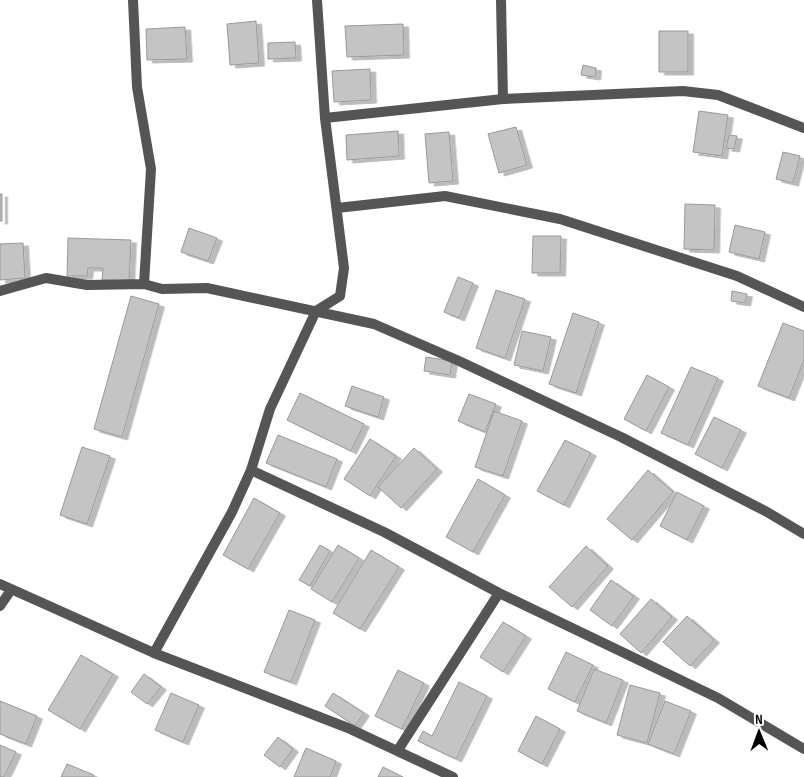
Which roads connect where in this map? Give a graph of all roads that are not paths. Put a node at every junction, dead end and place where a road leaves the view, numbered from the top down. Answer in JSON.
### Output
{"nodes":[{"id":1,"x":133,"y":0,"type":"edge"},
{"id":2,"x":317,"y":0,"type":"edge"},
{"id":3,"x":501,"y":0,"type":"edge"},
{"id":4,"x":503,"y":99,"type":"junction"},
{"id":5,"x":325,"y":118,"type":"junction"},
{"id":6,"x":804,"y":128,"type":"edge"},
{"id":7,"x":338,"y":208,"type":"junction"},
{"id":8,"x":144,"y":284,"type":"junction"},
{"id":9,"x":0,"y":291,"type":"edge"},
{"id":10,"x":804,"y":307,"type":"edge"},
{"id":11,"x":316,"y":311,"type":"junction"},
{"id":12,"x":251,"y":470,"type":"junction"},
{"id":13,"x":804,"y":534,"type":"edge"},
{"id":14,"x":0,"y":584,"type":"edge"},
{"id":15,"x":11,"y":590,"type":"junction"},
{"id":16,"x":499,"y":593,"type":"junction"},
{"id":17,"x":0,"y":606,"type":"edge"},
{"id":18,"x":154,"y":653,"type":"junction"},
{"id":19,"x":804,"y":749,"type":"edge"},
{"id":20,"x":398,"y":750,"type":"junction"},
{"id":21,"x":453,"y":777,"type":"edge"}],
"edges":[{"from":1,"to":8,"type":"street"},
{"from":2,"to":5,"type":"street"},
{"from":3,"to":4,"type":"street"},
{"from":4,"to":5,"type":"street"},
{"from":4,"to":6,"type":"street"},
{"from":5,"to":7,"type":"street"},
{"from":7,"to":10,"type":"street"},
{"from":7,"to":11,"type":"street"},
{"from":8,"to":9,"type":"street"},
{"from":8,"to":11,"type":"street"},
{"from":11,"to":12,"type":"street"},
{"from":11,"to":13,"type":"street"},
{"from":12,"to":16,"type":"street"},
{"from":12,"to":18,"type":"street"},
{"from":14,"to":15,"type":"street"},
{"from":15,"to":17,"type":"street"},
{"from":15,"to":18,"type":"street"},
{"from":16,"to":19,"type":"street"},
{"from":16,"to":20,"type":"street"},
{"from":18,"to":20,"type":"street"},
{"from":20,"to":21,"type":"street"}]}
